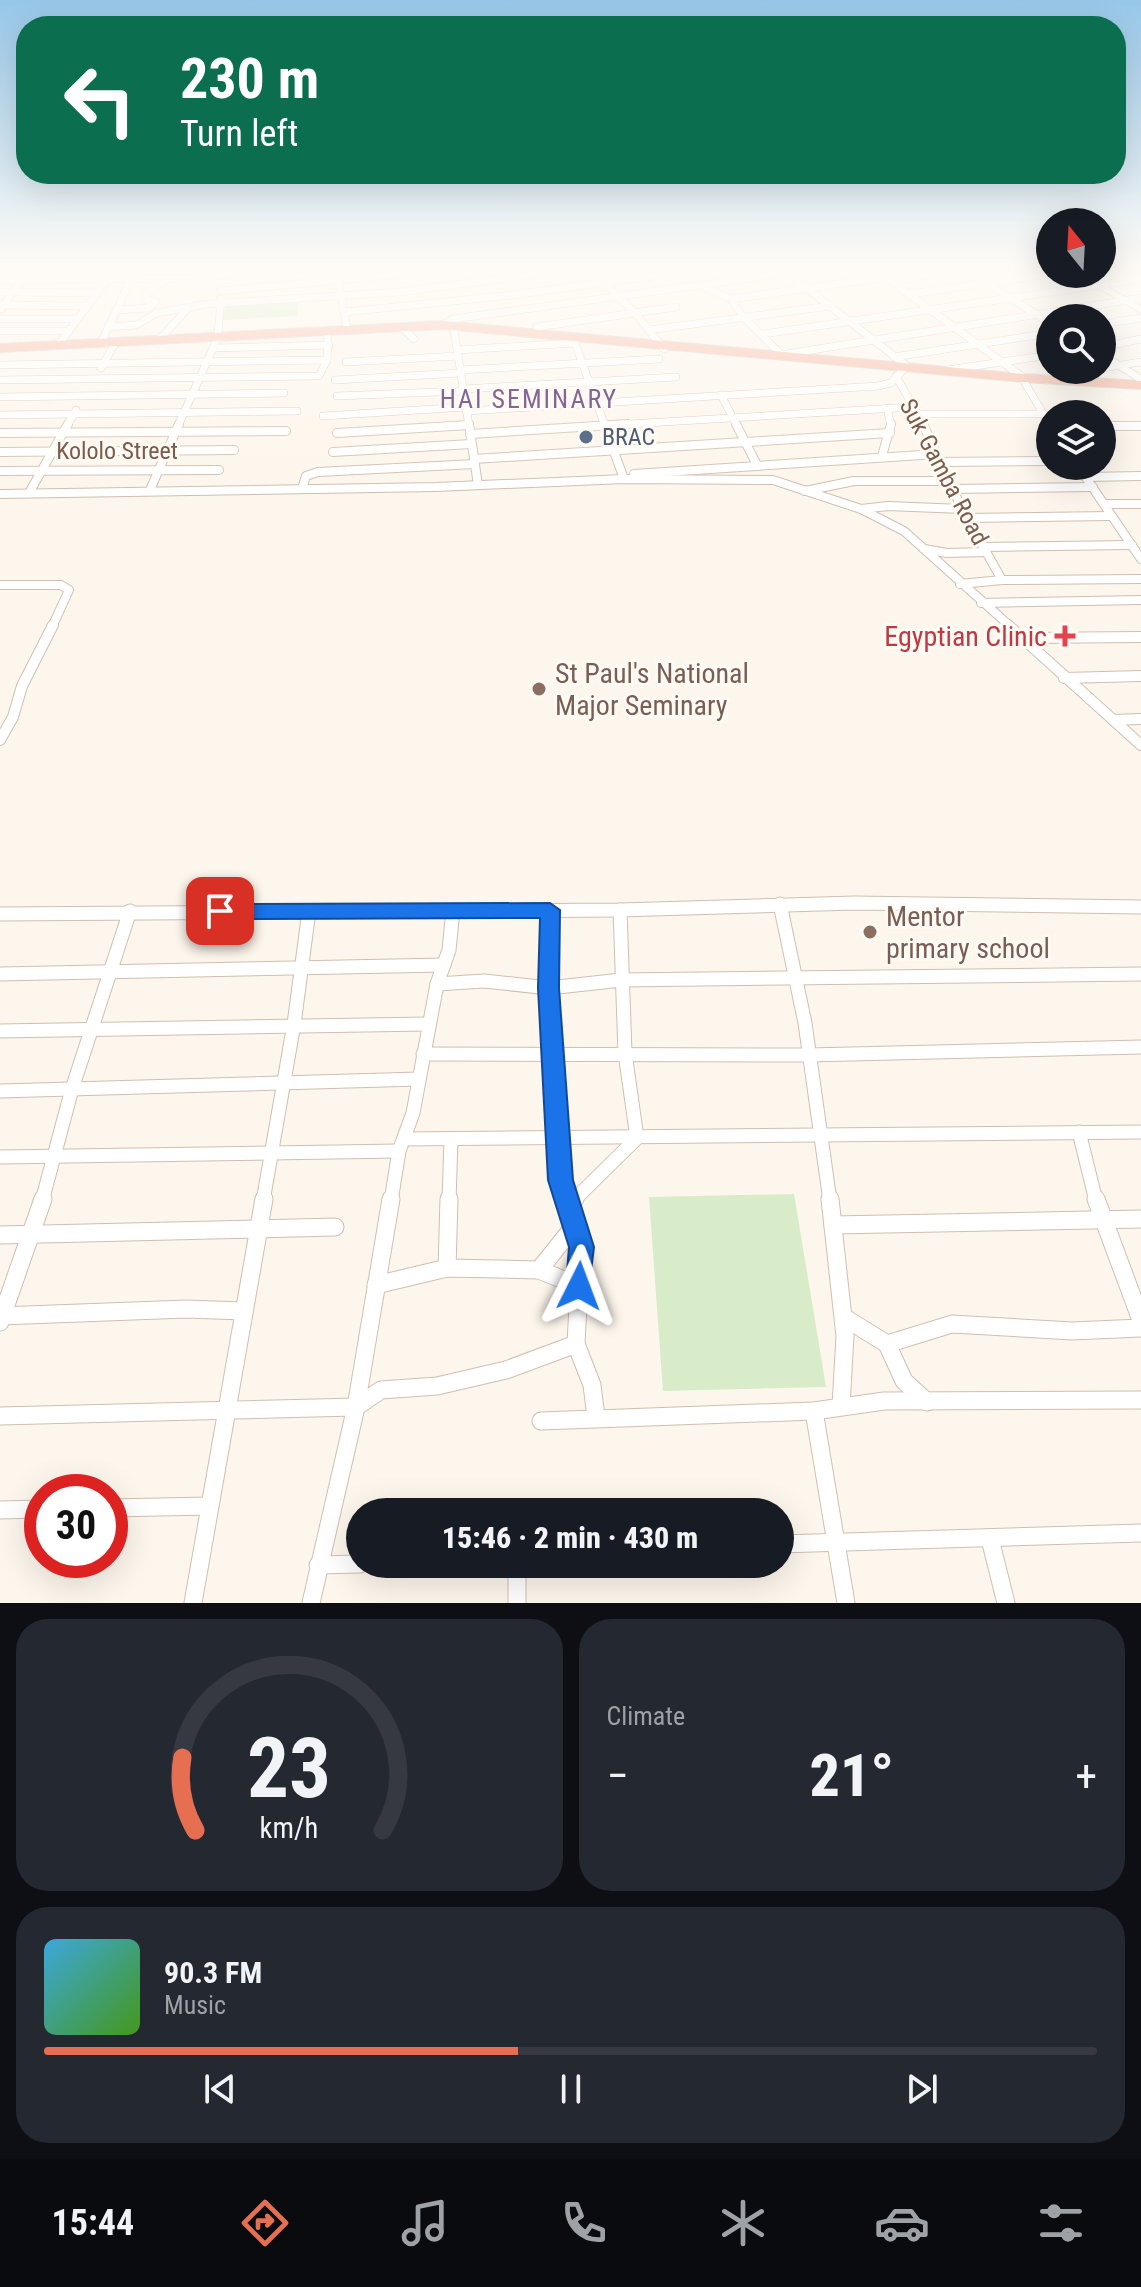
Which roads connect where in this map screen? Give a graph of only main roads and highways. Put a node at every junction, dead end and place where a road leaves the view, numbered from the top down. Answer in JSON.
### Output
{"nodes":[{"id":1,"x":131,"y":341,"type":"edge"},
{"id":2,"x":187,"y":341,"type":"edge"},
{"id":3,"x":564,"y":341,"type":"edge"},
{"id":4,"x":602,"y":341,"type":"edge"},
{"id":5,"x":108,"y":343,"type":"junction"},
{"id":6,"x":0,"y":350,"type":"edge"},
{"id":7,"x":661,"y":351,"type":"junction"},
{"id":8,"x":901,"y":371,"type":"junction"},
{"id":9,"x":1025,"y":381,"type":"junction"},
{"id":10,"x":1141,"y":385,"type":"edge"}],
"edges":[{"from":1,"to":5,"type":"highway"},
{"from":2,"to":5,"type":"highway"},
{"from":3,"to":7,"type":"highway"},
{"from":4,"to":7,"type":"highway"},
{"from":5,"to":6,"type":"highway"},
{"from":5,"to":6,"type":"highway"},
{"from":7,"to":8,"type":"highway"},
{"from":7,"to":8,"type":"highway"},
{"from":8,"to":9,"type":"highway"},
{"from":8,"to":9,"type":"highway"},
{"from":9,"to":10,"type":"highway"},
{"from":9,"to":10,"type":"highway"}]}
